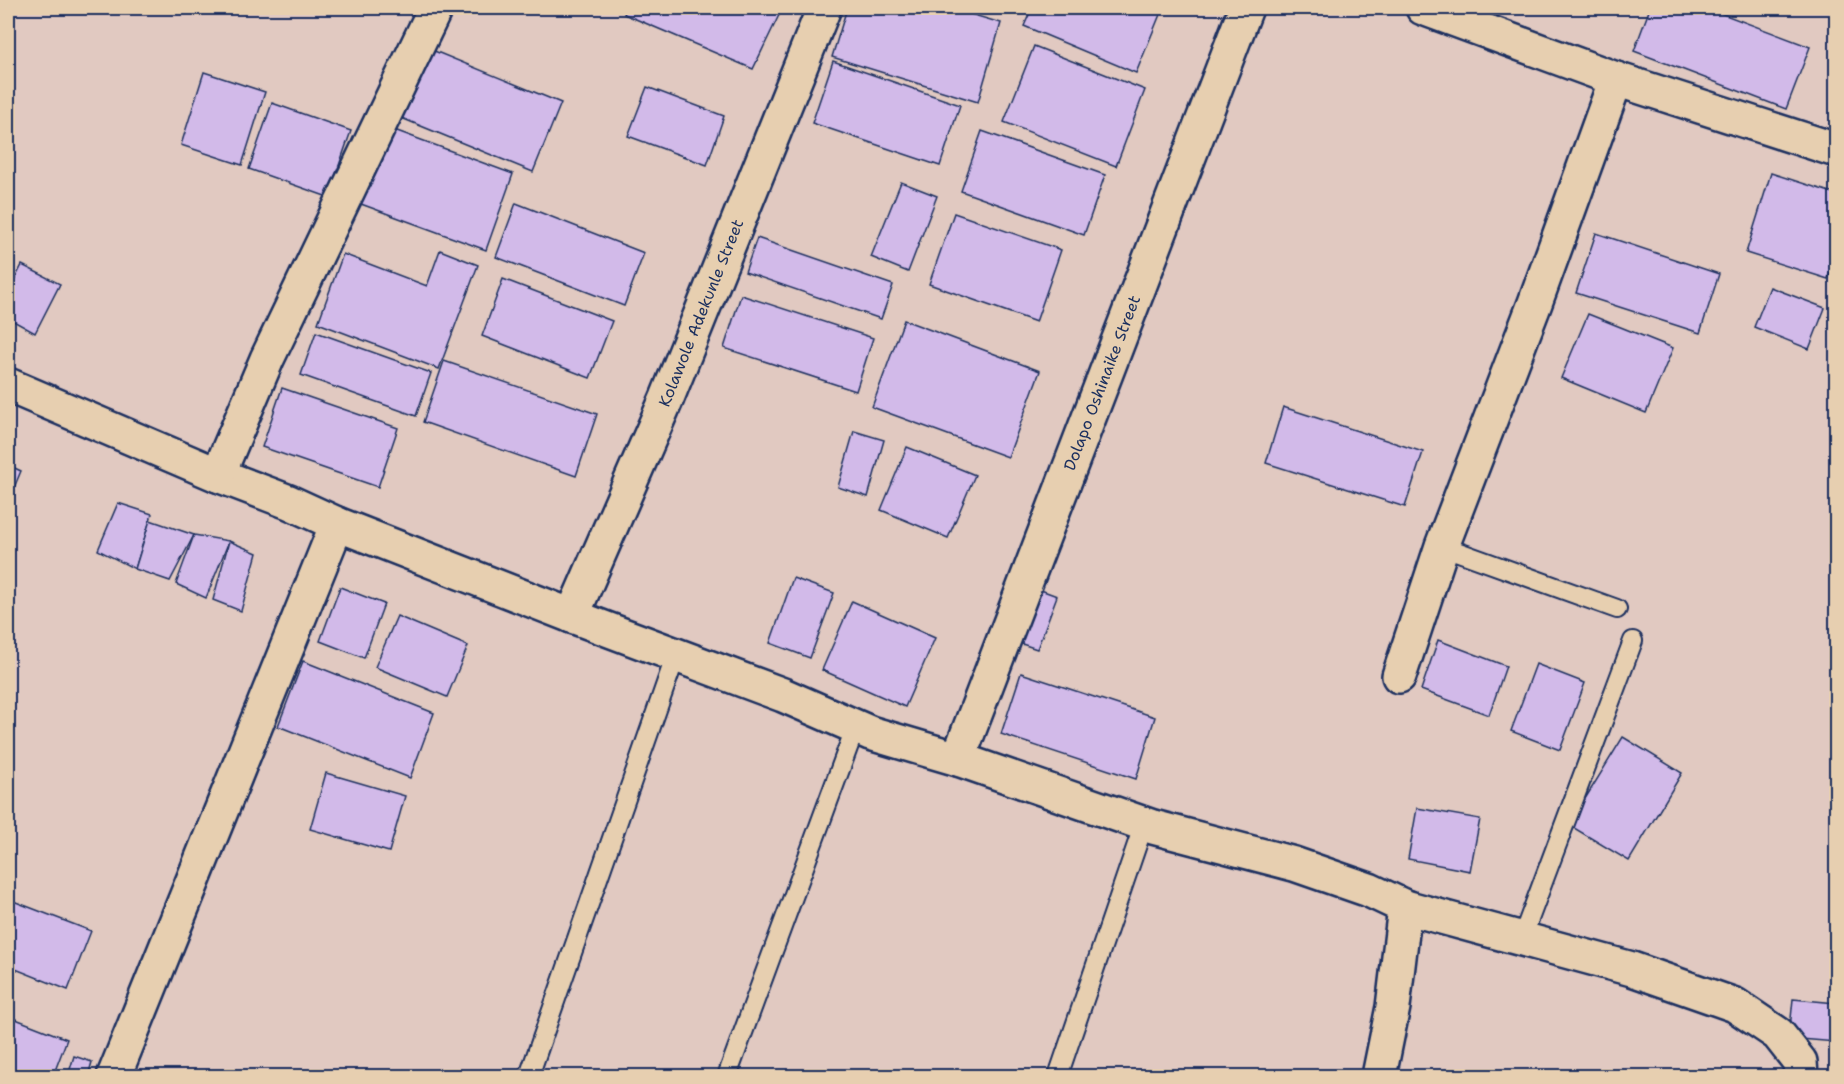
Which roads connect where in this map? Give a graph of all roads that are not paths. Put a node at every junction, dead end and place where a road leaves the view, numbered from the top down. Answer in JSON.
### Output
{"nodes":[{"id":1,"x":824,"y":8,"type":"edge"},
{"id":2,"x":1245,"y":8,"type":"edge"},
{"id":3,"x":1424,"y":8,"type":"edge"},
{"id":4,"x":434,"y":11,"type":"dead end"},
{"id":5,"x":1616,"y":79,"type":"junction"},
{"id":6,"x":1836,"y":150,"type":"edge"},
{"id":7,"x":8,"y":385,"type":"edge"},
{"id":8,"x":218,"y":475,"type":"junction"},
{"id":9,"x":337,"y":524,"type":"junction"},
{"id":10,"x":1442,"y":546,"type":"junction"},
{"id":11,"x":1617,"y":609,"type":"dead end"},
{"id":12,"x":572,"y":616,"type":"junction"},
{"id":13,"x":1633,"y":641,"type":"dead end"},
{"id":14,"x":676,"y":655,"type":"junction"},
{"id":15,"x":1400,"y":676,"type":"dead end"},
{"id":16,"x":856,"y":726,"type":"junction"},
{"id":17,"x":958,"y":759,"type":"junction"},
{"id":18,"x":1144,"y":824,"type":"junction"},
{"id":19,"x":1405,"y":907,"type":"junction"},
{"id":20,"x":1522,"y":938,"type":"junction"},
{"id":21,"x":114,"y":1077,"type":"edge"},
{"id":22,"x":529,"y":1077,"type":"edge"},
{"id":23,"x":727,"y":1077,"type":"edge"},
{"id":24,"x":1058,"y":1077,"type":"edge"},
{"id":25,"x":1379,"y":1077,"type":"edge"},
{"id":26,"x":1801,"y":1077,"type":"edge"}],
"edges":[{"from":1,"to":12,"type":"street","name":"Kolawole Adekunle Street"},
{"from":2,"to":17,"type":"street","name":"Dolapo Oshinaike Street"},
{"from":3,"to":5,"type":"street"},
{"from":4,"to":8,"type":"street"},
{"from":5,"to":6,"type":"street"},
{"from":5,"to":10,"type":"street"},
{"from":7,"to":8,"type":"street"},
{"from":8,"to":9,"type":"street"},
{"from":9,"to":12,"type":"street"},
{"from":9,"to":21,"type":"street"},
{"from":10,"to":11,"type":"lane"},
{"from":10,"to":15,"type":"street"},
{"from":12,"to":14,"type":"street"},
{"from":13,"to":20,"type":"lane"},
{"from":14,"to":16,"type":"street"},
{"from":14,"to":22,"type":"lane"},
{"from":16,"to":17,"type":"street"},
{"from":16,"to":23,"type":"lane"},
{"from":17,"to":18,"type":"street"},
{"from":18,"to":19,"type":"street"},
{"from":18,"to":24,"type":"lane"},
{"from":19,"to":20,"type":"street"},
{"from":19,"to":25,"type":"street"},
{"from":20,"to":26,"type":"street"}]}
